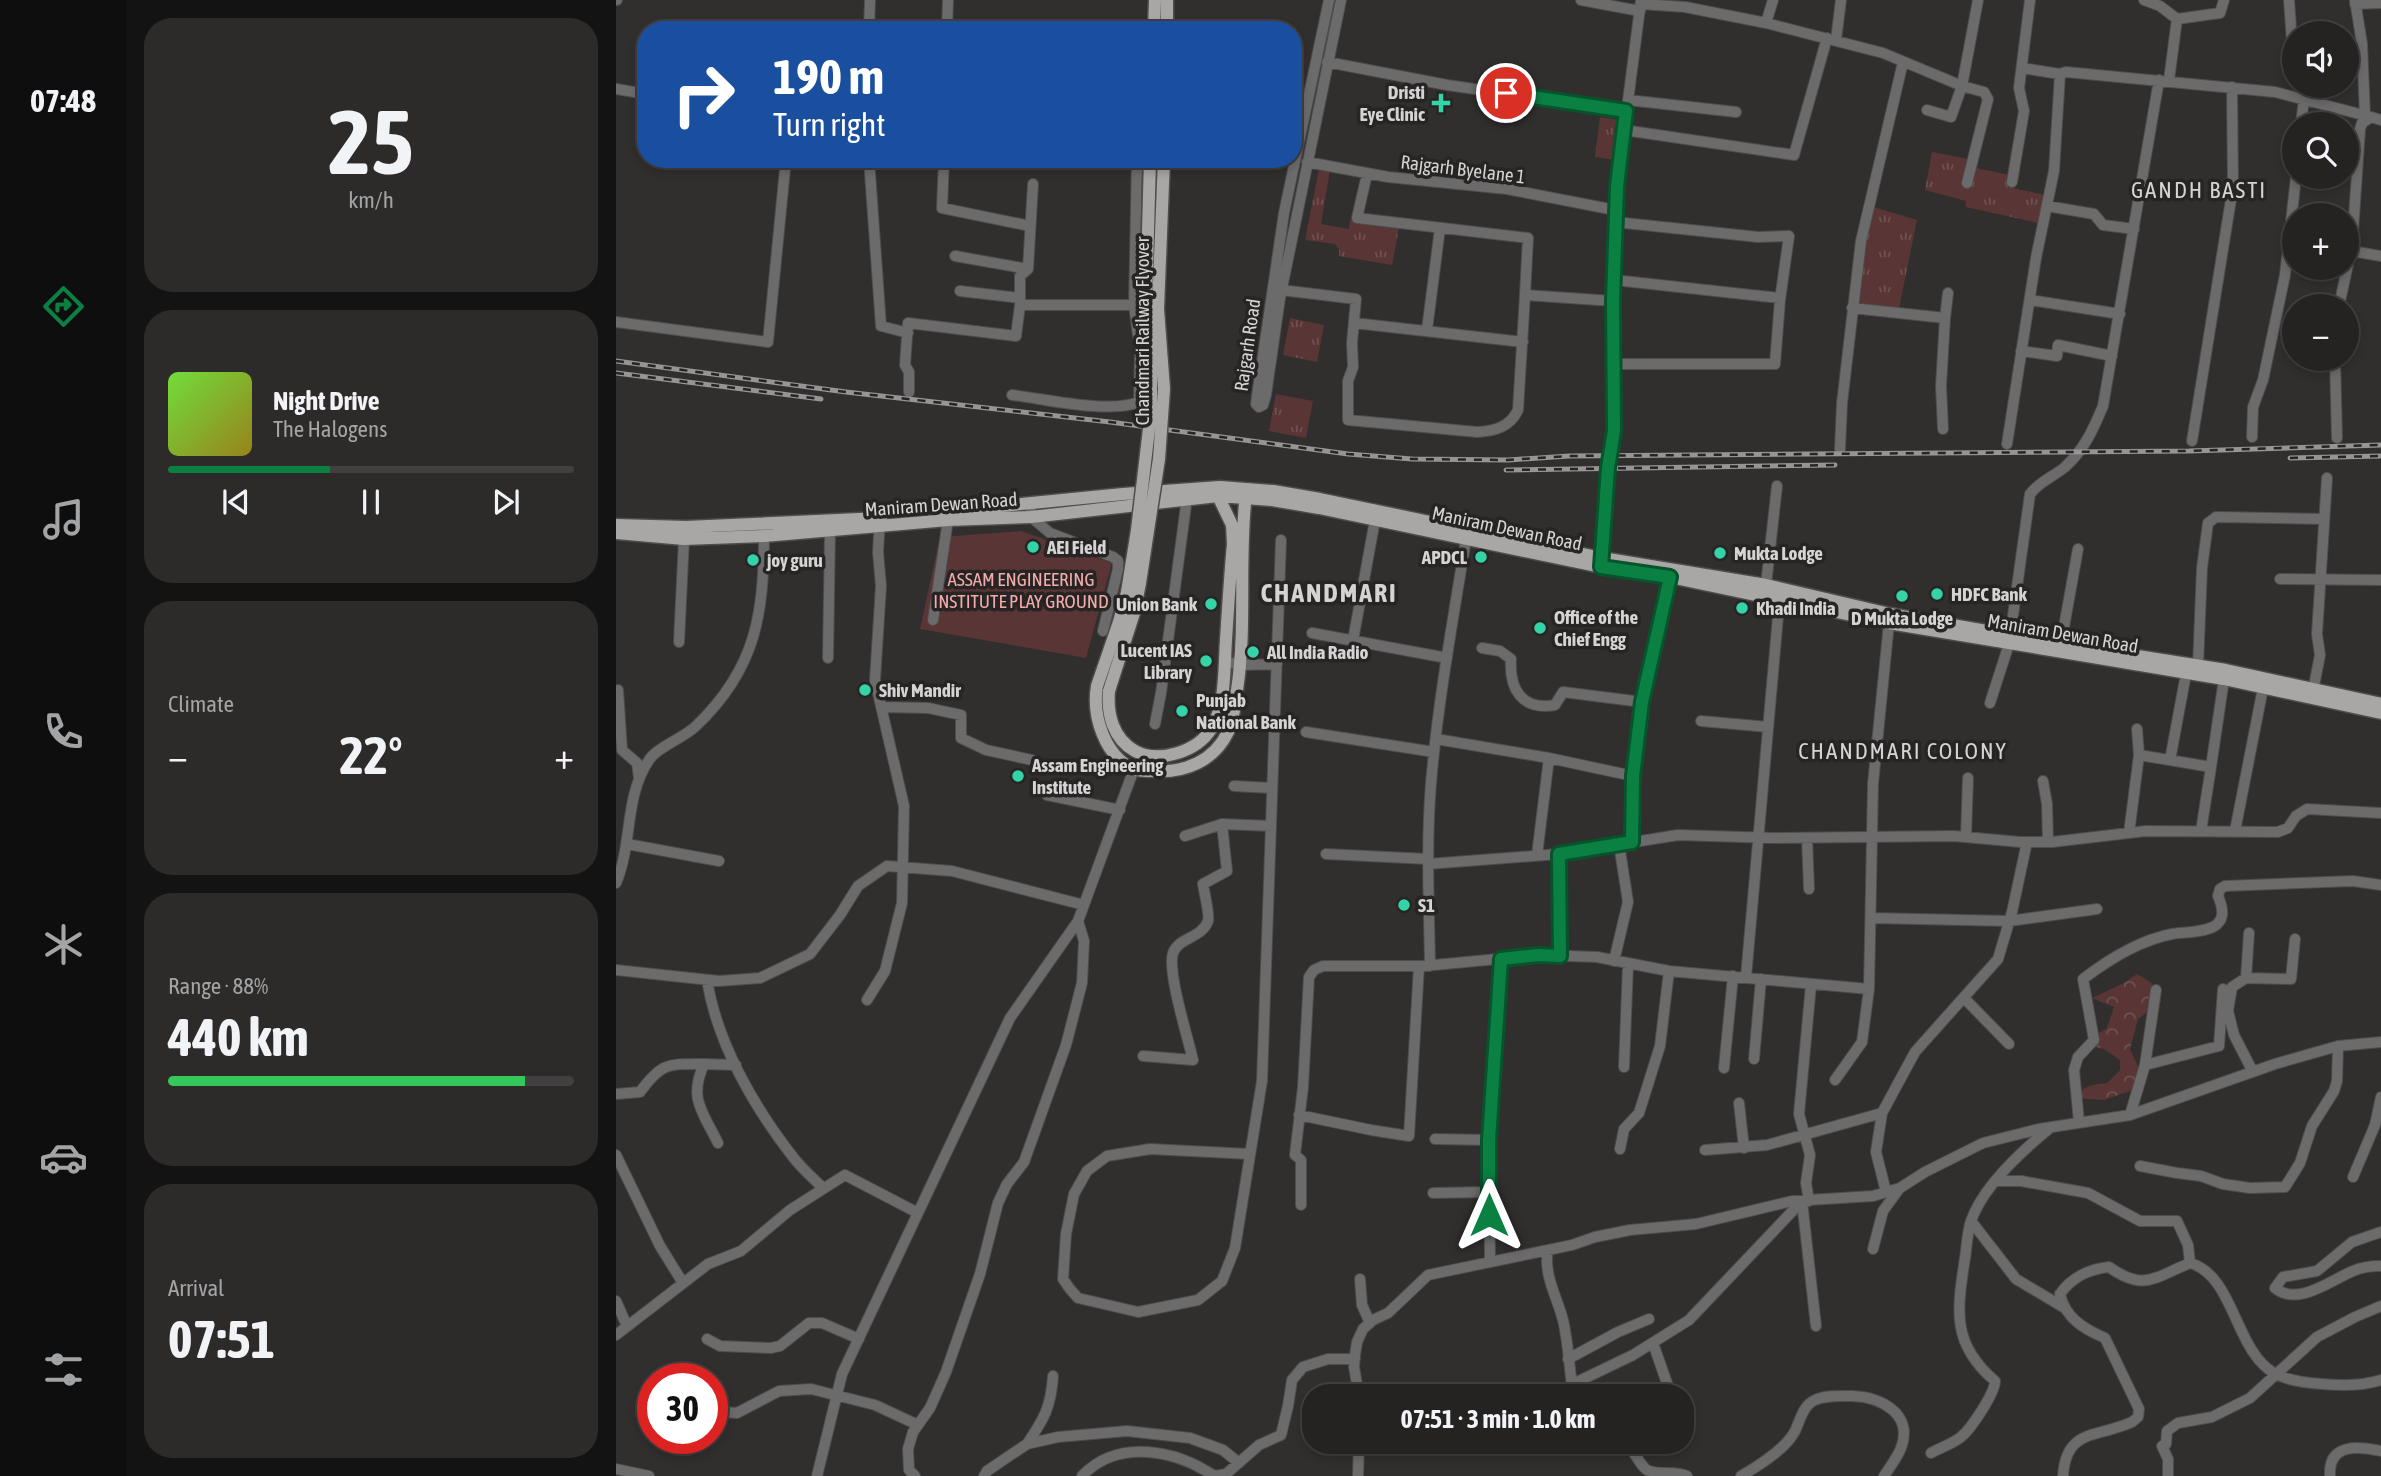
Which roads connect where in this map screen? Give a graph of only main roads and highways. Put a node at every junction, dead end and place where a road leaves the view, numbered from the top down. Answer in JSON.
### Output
{"nodes":[{"id":1,"x":1154,"y":0,"type":"edge"},
{"id":2,"x":1167,"y":0,"type":"edge"},
{"id":3,"x":1154,"y":21,"type":"edge"},
{"id":4,"x":1167,"y":21,"type":"edge"},
{"id":5,"x":1150,"y":168,"type":"edge"},
{"id":6,"x":1164,"y":168,"type":"edge"},
{"id":7,"x":1219,"y":492,"type":"junction"},
{"id":8,"x":1245,"y":495,"type":"junction"},
{"id":9,"x":1031,"y":511,"type":"junction"},
{"id":10,"x":880,"y":522,"type":"junction"},
{"id":11,"x":616,"y":525,"type":"edge"},
{"id":12,"x":764,"y":530,"type":"junction"},
{"id":13,"x":616,"y":533,"type":"edge"},
{"id":14,"x":1602,"y":563,"type":"junction"},
{"id":15,"x":1780,"y":594,"type":"junction"},
{"id":16,"x":2010,"y":639,"type":"junction"},
{"id":17,"x":2060,"y":649,"type":"junction"},
{"id":18,"x":1103,"y":689,"type":"junction"},
{"id":19,"x":2381,"y":705,"type":"edge"},
{"id":20,"x":2381,"y":713,"type":"edge"}],
"edges":[{"from":1,"to":3,"type":"main road"},
{"from":2,"to":4,"type":"main road"},
{"from":5,"to":18,"type":"main road","name":"Chandmari Railway Flyover","bridge":true},
{"from":6,"to":18,"type":"main road","name":"Chandmari Railway Flyover","bridge":true},
{"from":7,"to":8,"type":"main road","name":"Maniram Dewan Road"},
{"from":7,"to":9,"type":"main road","name":"Maniram Dewan Road"},
{"from":7,"to":9,"type":"main road","name":"Maniram Dewan Road"},
{"from":7,"to":18,"type":"main road","name":"Chandmari Railway Flyover"},
{"from":8,"to":14,"type":"main road","name":"Maniram Dewan Road"},
{"from":8,"to":14,"type":"main road","name":"Maniram Dewan Road"},
{"from":8,"to":18,"type":"main road","name":"Chandmari Railway Flyover"},
{"from":9,"to":10,"type":"main road","name":"Maniram Dewan Road"},
{"from":9,"to":10,"type":"main road","name":"Maniram Dewan Road"},
{"from":10,"to":12,"type":"main road","name":"Maniram Dewan Road"},
{"from":10,"to":12,"type":"main road","name":"Maniram Dewan Road"},
{"from":11,"to":12,"type":"main road","name":"Maniram Dewan Road"},
{"from":12,"to":13,"type":"main road","name":"Maniram Dewan Road"},
{"from":14,"to":15,"type":"main road","name":"Maniram Dewan Road"},
{"from":14,"to":15,"type":"main road","name":"Maniram Dewan Road"},
{"from":15,"to":16,"type":"main road","name":"Maniram Dewan Road"},
{"from":15,"to":16,"type":"main road","name":"Maniram Dewan Road"},
{"from":16,"to":17,"type":"main road","name":"Maniram Dewan Road"},
{"from":17,"to":19,"type":"main road","name":"Maniram Dewan Road"},
{"from":17,"to":20,"type":"main road","name":"Maniram Dewan Road"}]}
